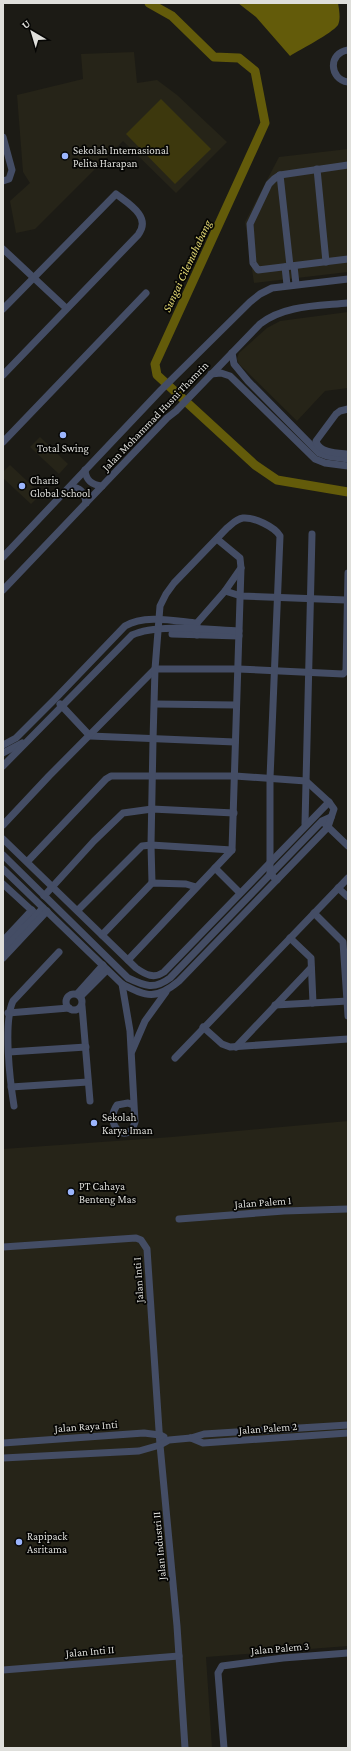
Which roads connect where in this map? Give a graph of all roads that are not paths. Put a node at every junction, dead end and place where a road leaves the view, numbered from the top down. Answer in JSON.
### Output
{"nodes":[{"id":1,"x":348,"y":50,"type":"edge"},
{"id":2,"x":348,"y":82,"type":"edge"},
{"id":3,"x":3,"y":137,"type":"edge"},
{"id":4,"x":348,"y":165,"type":"edge"},
{"id":5,"x":317,"y":169,"type":"junction"},
{"id":6,"x":280,"y":175,"type":"junction"},
{"id":7,"x":3,"y":182,"type":"edge"},
{"id":8,"x":3,"y":249,"type":"edge"},
{"id":9,"x":348,"y":259,"type":"edge"},
{"id":10,"x":326,"y":262,"type":"junction"},
{"id":11,"x":289,"y":266,"type":"junction"},
{"id":12,"x":33,"y":277,"type":"junction"},
{"id":13,"x":348,"y":279,"type":"edge"},
{"id":14,"x":296,"y":284,"type":"junction"},
{"id":15,"x":287,"y":285,"type":"junction"},
{"id":16,"x":146,"y":293,"type":"dead end"},
{"id":17,"x":348,"y":303,"type":"edge"},
{"id":18,"x":66,"y":308,"type":"junction"},
{"id":19,"x":3,"y":309,"type":"edge"},
{"id":20,"x":232,"y":353,"type":"junction"},
{"id":21,"x":211,"y":374,"type":"junction"},
{"id":22,"x":3,"y":375,"type":"edge"},
{"id":23,"x":230,"y":376,"type":"junction"},
{"id":24,"x":248,"y":381,"type":"junction"},
{"id":25,"x":348,"y":409,"type":"edge"},
{"id":26,"x":3,"y":442,"type":"edge"},
{"id":27,"x":348,"y":454,"type":"edge"},
{"id":28,"x":348,"y":459,"type":"edge"},
{"id":29,"x":348,"y":466,"type":"edge"},
{"id":30,"x":86,"y":470,"type":"junction"},
{"id":31,"x":102,"y":486,"type":"junction"},
{"id":32,"x":70,"y":487,"type":"junction"},
{"id":33,"x":86,"y":503,"type":"junction"},
{"id":34,"x":312,"y":534,"type":"dead end"},
{"id":35,"x":217,"y":539,"type":"junction"},
{"id":36,"x":3,"y":557,"type":"edge"},
{"id":37,"x":241,"y":568,"type":"junction"},
{"id":38,"x":348,"y":573,"type":"edge"},
{"id":39,"x":3,"y":590,"type":"edge"},
{"id":40,"x":225,"y":591,"type":"junction"},
{"id":41,"x":241,"y":596,"type":"junction"},
{"id":42,"x":278,"y":597,"type":"junction"},
{"id":43,"x":312,"y":598,"type":"junction"},
{"id":44,"x":346,"y":600,"type":"junction"},
{"id":45,"x":158,"y":619,"type":"junction"},
{"id":46,"x":197,"y":629,"type":"junction"},
{"id":47,"x":158,"y":631,"type":"junction"},
{"id":48,"x":239,"y":634,"type":"junction"},
{"id":49,"x":155,"y":669,"type":"junction"},
{"id":50,"x":238,"y":670,"type":"junction"},
{"id":51,"x":274,"y":672,"type":"junction"},
{"id":52,"x":309,"y":674,"type":"junction"},
{"id":53,"x":55,"y":699,"type":"junction"},
{"id":54,"x":155,"y":704,"type":"junction"},
{"id":55,"x":236,"y":705,"type":"junction"},
{"id":56,"x":62,"y":706,"type":"junction"},
{"id":57,"x":90,"y":736,"type":"junction"},
{"id":58,"x":28,"y":740,"type":"junction"},
{"id":59,"x":153,"y":740,"type":"junction"},
{"id":60,"x":235,"y":742,"type":"junction"},
{"id":61,"x":3,"y":745,"type":"edge"},
{"id":62,"x":3,"y":753,"type":"edge"},
{"id":63,"x":3,"y":766,"type":"edge"},
{"id":64,"x":152,"y":775,"type":"junction"},
{"id":65,"x":236,"y":776,"type":"junction"},
{"id":66,"x":270,"y":778,"type":"junction"},
{"id":67,"x":306,"y":781,"type":"junction"},
{"id":68,"x":329,"y":802,"type":"junction"},
{"id":69,"x":152,"y":809,"type":"junction"},
{"id":70,"x":234,"y":813,"type":"junction"},
{"id":71,"x":305,"y":824,"type":"junction"},
{"id":72,"x":3,"y":826,"type":"edge"},
{"id":73,"x":328,"y":826,"type":"junction"},
{"id":74,"x":3,"y":839,"type":"edge"},
{"id":75,"x":151,"y":845,"type":"junction"},
{"id":76,"x":348,"y":846,"type":"edge"},
{"id":77,"x":232,"y":850,"type":"junction"},
{"id":78,"x":3,"y":855,"type":"edge"},
{"id":79,"x":270,"y":861,"type":"junction"},
{"id":80,"x":28,"y":862,"type":"junction"},
{"id":81,"x":215,"y":868,"type":"junction"},
{"id":82,"x":3,"y":869,"type":"edge"},
{"id":83,"x":270,"y":874,"type":"junction"},
{"id":84,"x":348,"y":878,"type":"edge"},
{"id":85,"x":277,"y":880,"type":"junction"},
{"id":86,"x":152,"y":883,"type":"junction"},
{"id":87,"x":3,"y":884,"type":"edge"},
{"id":88,"x":53,"y":886,"type":"junction"},
{"id":89,"x":196,"y":888,"type":"junction"},
{"id":90,"x":338,"y":888,"type":"junction"},
{"id":91,"x":253,"y":892,"type":"junction"},
{"id":92,"x":240,"y":893,"type":"junction"},
{"id":93,"x":44,"y":896,"type":"junction"},
{"id":94,"x":348,"y":897,"type":"edge"},
{"id":95,"x":259,"y":898,"type":"junction"},
{"id":96,"x":45,"y":910,"type":"junction"},
{"id":97,"x":78,"y":910,"type":"junction"},
{"id":98,"x":314,"y":913,"type":"junction"},
{"id":99,"x":36,"y":914,"type":"junction"},
{"id":100,"x":228,"y":919,"type":"junction"},
{"id":101,"x":234,"y":925,"type":"junction"},
{"id":102,"x":78,"y":929,"type":"junction"},
{"id":103,"x":72,"y":935,"type":"junction"},
{"id":104,"x":102,"y":935,"type":"junction"},
{"id":105,"x":290,"y":938,"type":"junction"},
{"id":106,"x":8,"y":945,"type":"edge"},
{"id":107,"x":3,"y":950,"type":"edge"},
{"id":108,"x":59,"y":952,"type":"dead end"},
{"id":109,"x":3,"y":958,"type":"edge"},
{"id":110,"x":128,"y":960,"type":"junction"},
{"id":111,"x":105,"y":968,"type":"junction"},
{"id":112,"x":311,"y":968,"type":"junction"},
{"id":113,"x":164,"y":972,"type":"junction"},
{"id":114,"x":170,"y":978,"type":"junction"},
{"id":115,"x":301,"y":978,"type":"junction"},
{"id":116,"x":312,"y":980,"type":"junction"},
{"id":117,"x":122,"y":984,"type":"junction"},
{"id":118,"x":166,"y":992,"type":"junction"},
{"id":119,"x":79,"y":995,"type":"junction"},
{"id":120,"x":348,"y":1001,"type":"edge"},
{"id":121,"x":313,"y":1003,"type":"junction"},
{"id":122,"x":275,"y":1005,"type":"junction"},
{"id":123,"x":82,"y":1006,"type":"junction"},
{"id":124,"x":69,"y":1008,"type":"junction"},
{"id":125,"x":8,"y":1013,"type":"junction"},
{"id":126,"x":348,"y":1016,"type":"edge"},
{"id":127,"x":203,"y":1027,"type":"junction"},
{"id":128,"x":348,"y":1039,"type":"edge"},
{"id":129,"x":86,"y":1047,"type":"junction"},
{"id":130,"x":236,"y":1048,"type":"junction"},
{"id":131,"x":9,"y":1052,"type":"junction"},
{"id":132,"x":132,"y":1054,"type":"junction"},
{"id":133,"x":175,"y":1058,"type":"dead end"},
{"id":134,"x":88,"y":1082,"type":"junction"},
{"id":135,"x":11,"y":1087,"type":"junction"},
{"id":136,"x":90,"y":1101,"type":"dead end"},
{"id":137,"x":133,"y":1105,"type":"dead end"},
{"id":138,"x":14,"y":1106,"type":"dead end"},
{"id":139,"x":348,"y":1209,"type":"edge"},
{"id":140,"x":179,"y":1220,"type":"dead end"},
{"id":141,"x":3,"y":1247,"type":"edge"},
{"id":142,"x":348,"y":1424,"type":"edge"},
{"id":143,"x":348,"y":1433,"type":"edge"},
{"id":144,"x":160,"y":1434,"type":"junction"},
{"id":145,"x":191,"y":1438,"type":"junction"},
{"id":146,"x":169,"y":1440,"type":"junction"},
{"id":147,"x":3,"y":1443,"type":"edge"},
{"id":148,"x":160,"y":1445,"type":"junction"},
{"id":149,"x":3,"y":1458,"type":"edge"},
{"id":150,"x":348,"y":1654,"type":"edge"},
{"id":151,"x":179,"y":1656,"type":"junction"},
{"id":152,"x":3,"y":1670,"type":"edge"},
{"id":153,"x":185,"y":1748,"type":"edge"},
{"id":154,"x":224,"y":1748,"type":"edge"}],
"edges":[{"from":1,"to":2,"type":"street"},
{"from":3,"to":7,"type":"street"},
{"from":4,"to":5,"type":"street"},
{"from":5,"to":6,"type":"street"},
{"from":5,"to":10,"type":"street"},
{"from":6,"to":11,"type":"street"},
{"from":6,"to":11,"type":"street"},
{"from":8,"to":12,"type":"street"},
{"from":9,"to":10,"type":"street"},
{"from":10,"to":11,"type":"street"},
{"from":11,"to":14,"type":"street"},
{"from":11,"to":15,"type":"street"},
{"from":12,"to":18,"type":"street"},
{"from":12,"to":18,"type":"street"},
{"from":12,"to":19,"type":"street"},
{"from":13,"to":14,"type":"street","name":"Jalan Mohammad Husni Thamrin"},
{"from":14,"to":15,"type":"street","name":"Jalan Mohammad Husni Thamrin"},
{"from":15,"to":30,"type":"street","name":"Jalan Mohammad Husni Thamrin"},
{"from":16,"to":26,"type":"street"},
{"from":17,"to":20,"type":"street","name":"Jalan Mohammad Husni Thamrin"},
{"from":18,"to":22,"type":"street"},
{"from":20,"to":21,"type":"street","name":"Jalan Mohammad Husni Thamrin"},
{"from":20,"to":24,"type":"street"},
{"from":21,"to":23,"type":"street"},
{"from":21,"to":31,"type":"street","name":"Jalan Mohammad Husni Thamrin"},
{"from":23,"to":24,"type":"street"},
{"from":23,"to":29,"type":"street"},
{"from":24,"to":28,"type":"street"},
{"from":25,"to":27,"type":"street"},
{"from":30,"to":31,"type":"street"},
{"from":30,"to":32,"type":"street","name":"Jalan Mohammad Husni Thamrin"},
{"from":31,"to":33,"type":"street","name":"Jalan Mohammad Husni Thamrin"},
{"from":32,"to":33,"type":"street"},
{"from":32,"to":36,"type":"street","name":"Jalan Mohammad Husni Thamrin"},
{"from":33,"to":39,"type":"street","name":"Jalan Mohammad Husni Thamrin"},
{"from":34,"to":43,"type":"street"},
{"from":35,"to":37,"type":"street"},
{"from":35,"to":42,"type":"street"},
{"from":35,"to":45,"type":"street"},
{"from":37,"to":40,"type":"street"},
{"from":37,"to":41,"type":"street"},
{"from":38,"to":44,"type":"street"},
{"from":40,"to":41,"type":"street"},
{"from":40,"to":46,"type":"street"},
{"from":41,"to":42,"type":"street"},
{"from":41,"to":48,"type":"street"},
{"from":42,"to":43,"type":"street"},
{"from":42,"to":51,"type":"street"},
{"from":43,"to":44,"type":"street"},
{"from":43,"to":52,"type":"street"},
{"from":44,"to":52,"type":"street"},
{"from":45,"to":46,"type":"street"},
{"from":45,"to":47,"type":"street"},
{"from":45,"to":53,"type":"street"},
{"from":46,"to":47,"type":"street"},
{"from":46,"to":48,"type":"street"},
{"from":47,"to":49,"type":"street"},
{"from":47,"to":56,"type":"street"},
{"from":48,"to":50,"type":"street"},
{"from":49,"to":50,"type":"street"},
{"from":49,"to":54,"type":"street"},
{"from":49,"to":57,"type":"street"},
{"from":50,"to":51,"type":"street"},
{"from":50,"to":55,"type":"street"},
{"from":51,"to":52,"type":"street"},
{"from":51,"to":66,"type":"street"},
{"from":52,"to":67,"type":"street"},
{"from":53,"to":56,"type":"street"},
{"from":53,"to":61,"type":"street"},
{"from":54,"to":55,"type":"street"},
{"from":54,"to":59,"type":"street"},
{"from":55,"to":60,"type":"street"},
{"from":56,"to":57,"type":"street"},
{"from":56,"to":58,"type":"street"},
{"from":57,"to":59,"type":"street"},
{"from":57,"to":72,"type":"street"},
{"from":58,"to":62,"type":"street"},
{"from":58,"to":63,"type":"street"},
{"from":59,"to":60,"type":"street"},
{"from":59,"to":64,"type":"street"},
{"from":60,"to":65,"type":"street"},
{"from":64,"to":65,"type":"street"},
{"from":64,"to":69,"type":"street"},
{"from":64,"to":80,"type":"street"},
{"from":65,"to":66,"type":"street"},
{"from":65,"to":70,"type":"street"},
{"from":66,"to":67,"type":"street"},
{"from":66,"to":79,"type":"street"},
{"from":67,"to":68,"type":"street"},
{"from":67,"to":71,"type":"street"},
{"from":68,"to":71,"type":"street"},
{"from":68,"to":73,"type":"street"},
{"from":69,"to":70,"type":"street"},
{"from":69,"to":75,"type":"street"},
{"from":69,"to":88,"type":"street"},
{"from":70,"to":77,"type":"street"},
{"from":71,"to":79,"type":"street"},
{"from":73,"to":76,"type":"street"},
{"from":73,"to":83,"type":"street"},
{"from":73,"to":85,"type":"street"},
{"from":74,"to":80,"type":"street"},
{"from":75,"to":77,"type":"street"},
{"from":75,"to":86,"type":"street"},
{"from":75,"to":97,"type":"street"},
{"from":77,"to":81,"type":"street"},
{"from":78,"to":93,"type":"street"},
{"from":79,"to":83,"type":"street"},
{"from":79,"to":92,"type":"street"},
{"from":80,"to":88,"type":"street"},
{"from":81,"to":89,"type":"street"},
{"from":81,"to":92,"type":"street"},
{"from":82,"to":96,"type":"street"},
{"from":83,"to":85,"type":"street"},
{"from":83,"to":91,"type":"street"},
{"from":84,"to":90,"type":"street"},
{"from":85,"to":95,"type":"street"},
{"from":86,"to":89,"type":"street"},
{"from":86,"to":104,"type":"street"},
{"from":87,"to":99,"type":"street"},
{"from":88,"to":93,"type":"street"},
{"from":88,"to":97,"type":"street"},
{"from":89,"to":110,"type":"street"},
{"from":90,"to":94,"type":"street"},
{"from":90,"to":98,"type":"street"},
{"from":91,"to":95,"type":"street"},
{"from":91,"to":100,"type":"street"},
{"from":92,"to":113,"type":"street"},
{"from":93,"to":102,"type":"street"},
{"from":95,"to":101,"type":"street"},
{"from":96,"to":99,"type":"street"},
{"from":96,"to":103,"type":"street"},
{"from":97,"to":104,"type":"street"},
{"from":98,"to":105,"type":"street"},
{"from":98,"to":120,"type":"street"},
{"from":99,"to":106,"type":"street"},
{"from":100,"to":101,"type":"street"},
{"from":100,"to":114,"type":"street"},
{"from":101,"to":118,"type":"street"},
{"from":102,"to":103,"type":"street"},
{"from":102,"to":114,"type":"street"},
{"from":103,"to":111,"type":"street"},
{"from":104,"to":110,"type":"street"},
{"from":105,"to":112,"type":"street"},
{"from":105,"to":127,"type":"street"},
{"from":106,"to":107,"type":"street"},
{"from":106,"to":109,"type":"street"},
{"from":108,"to":125,"type":"street"},
{"from":110,"to":113,"type":"street"},
{"from":111,"to":117,"type":"street"},
{"from":111,"to":119,"type":"street"},
{"from":112,"to":115,"type":"street"},
{"from":112,"to":116,"type":"street"},
{"from":113,"to":114,"type":"street"},
{"from":115,"to":116,"type":"street"},
{"from":115,"to":122,"type":"street"},
{"from":116,"to":121,"type":"street"},
{"from":117,"to":118,"type":"street"},
{"from":117,"to":132,"type":"street"},
{"from":118,"to":132,"type":"street"},
{"from":119,"to":123,"type":"street"},
{"from":119,"to":124,"type":"street"},
{"from":120,"to":121,"type":"street"},
{"from":120,"to":126,"type":"street"},
{"from":121,"to":122,"type":"street"},
{"from":122,"to":130,"type":"street"},
{"from":123,"to":124,"type":"street"},
{"from":123,"to":129,"type":"street"},
{"from":124,"to":125,"type":"street"},
{"from":125,"to":131,"type":"street"},
{"from":127,"to":130,"type":"street"},
{"from":127,"to":133,"type":"street"},
{"from":128,"to":130,"type":"street"},
{"from":129,"to":131,"type":"street"},
{"from":129,"to":134,"type":"street"},
{"from":131,"to":135,"type":"street"},
{"from":132,"to":137,"type":"street"},
{"from":134,"to":135,"type":"street"},
{"from":134,"to":136,"type":"street"},
{"from":135,"to":138,"type":"street"},
{"from":139,"to":140,"type":"street","name":"Jalan Palem 1"},
{"from":141,"to":144,"type":"street","name":"Jalan Inti I"},
{"from":142,"to":145,"type":"street","name":"Jalan Palem 2"},
{"from":143,"to":145,"type":"street","name":"Jalan Palem 2"},
{"from":144,"to":146,"type":"street"},
{"from":144,"to":147,"type":"street","name":"Jalan Raya Inti"},
{"from":144,"to":148,"type":"street","name":"Jalan Industri II"},
{"from":145,"to":146,"type":"street","name":"Jalan Palem 2"},
{"from":146,"to":148,"type":"street","name":"Jalan Palem 2"},
{"from":148,"to":149,"type":"street"},
{"from":148,"to":151,"type":"street","name":"Jalan Industri II"},
{"from":150,"to":154,"type":"street","name":"Jalan Palem 3"},
{"from":151,"to":152,"type":"street","name":"Jalan Inti II"},
{"from":151,"to":153,"type":"street","name":"Jalan Industri II"}]}
